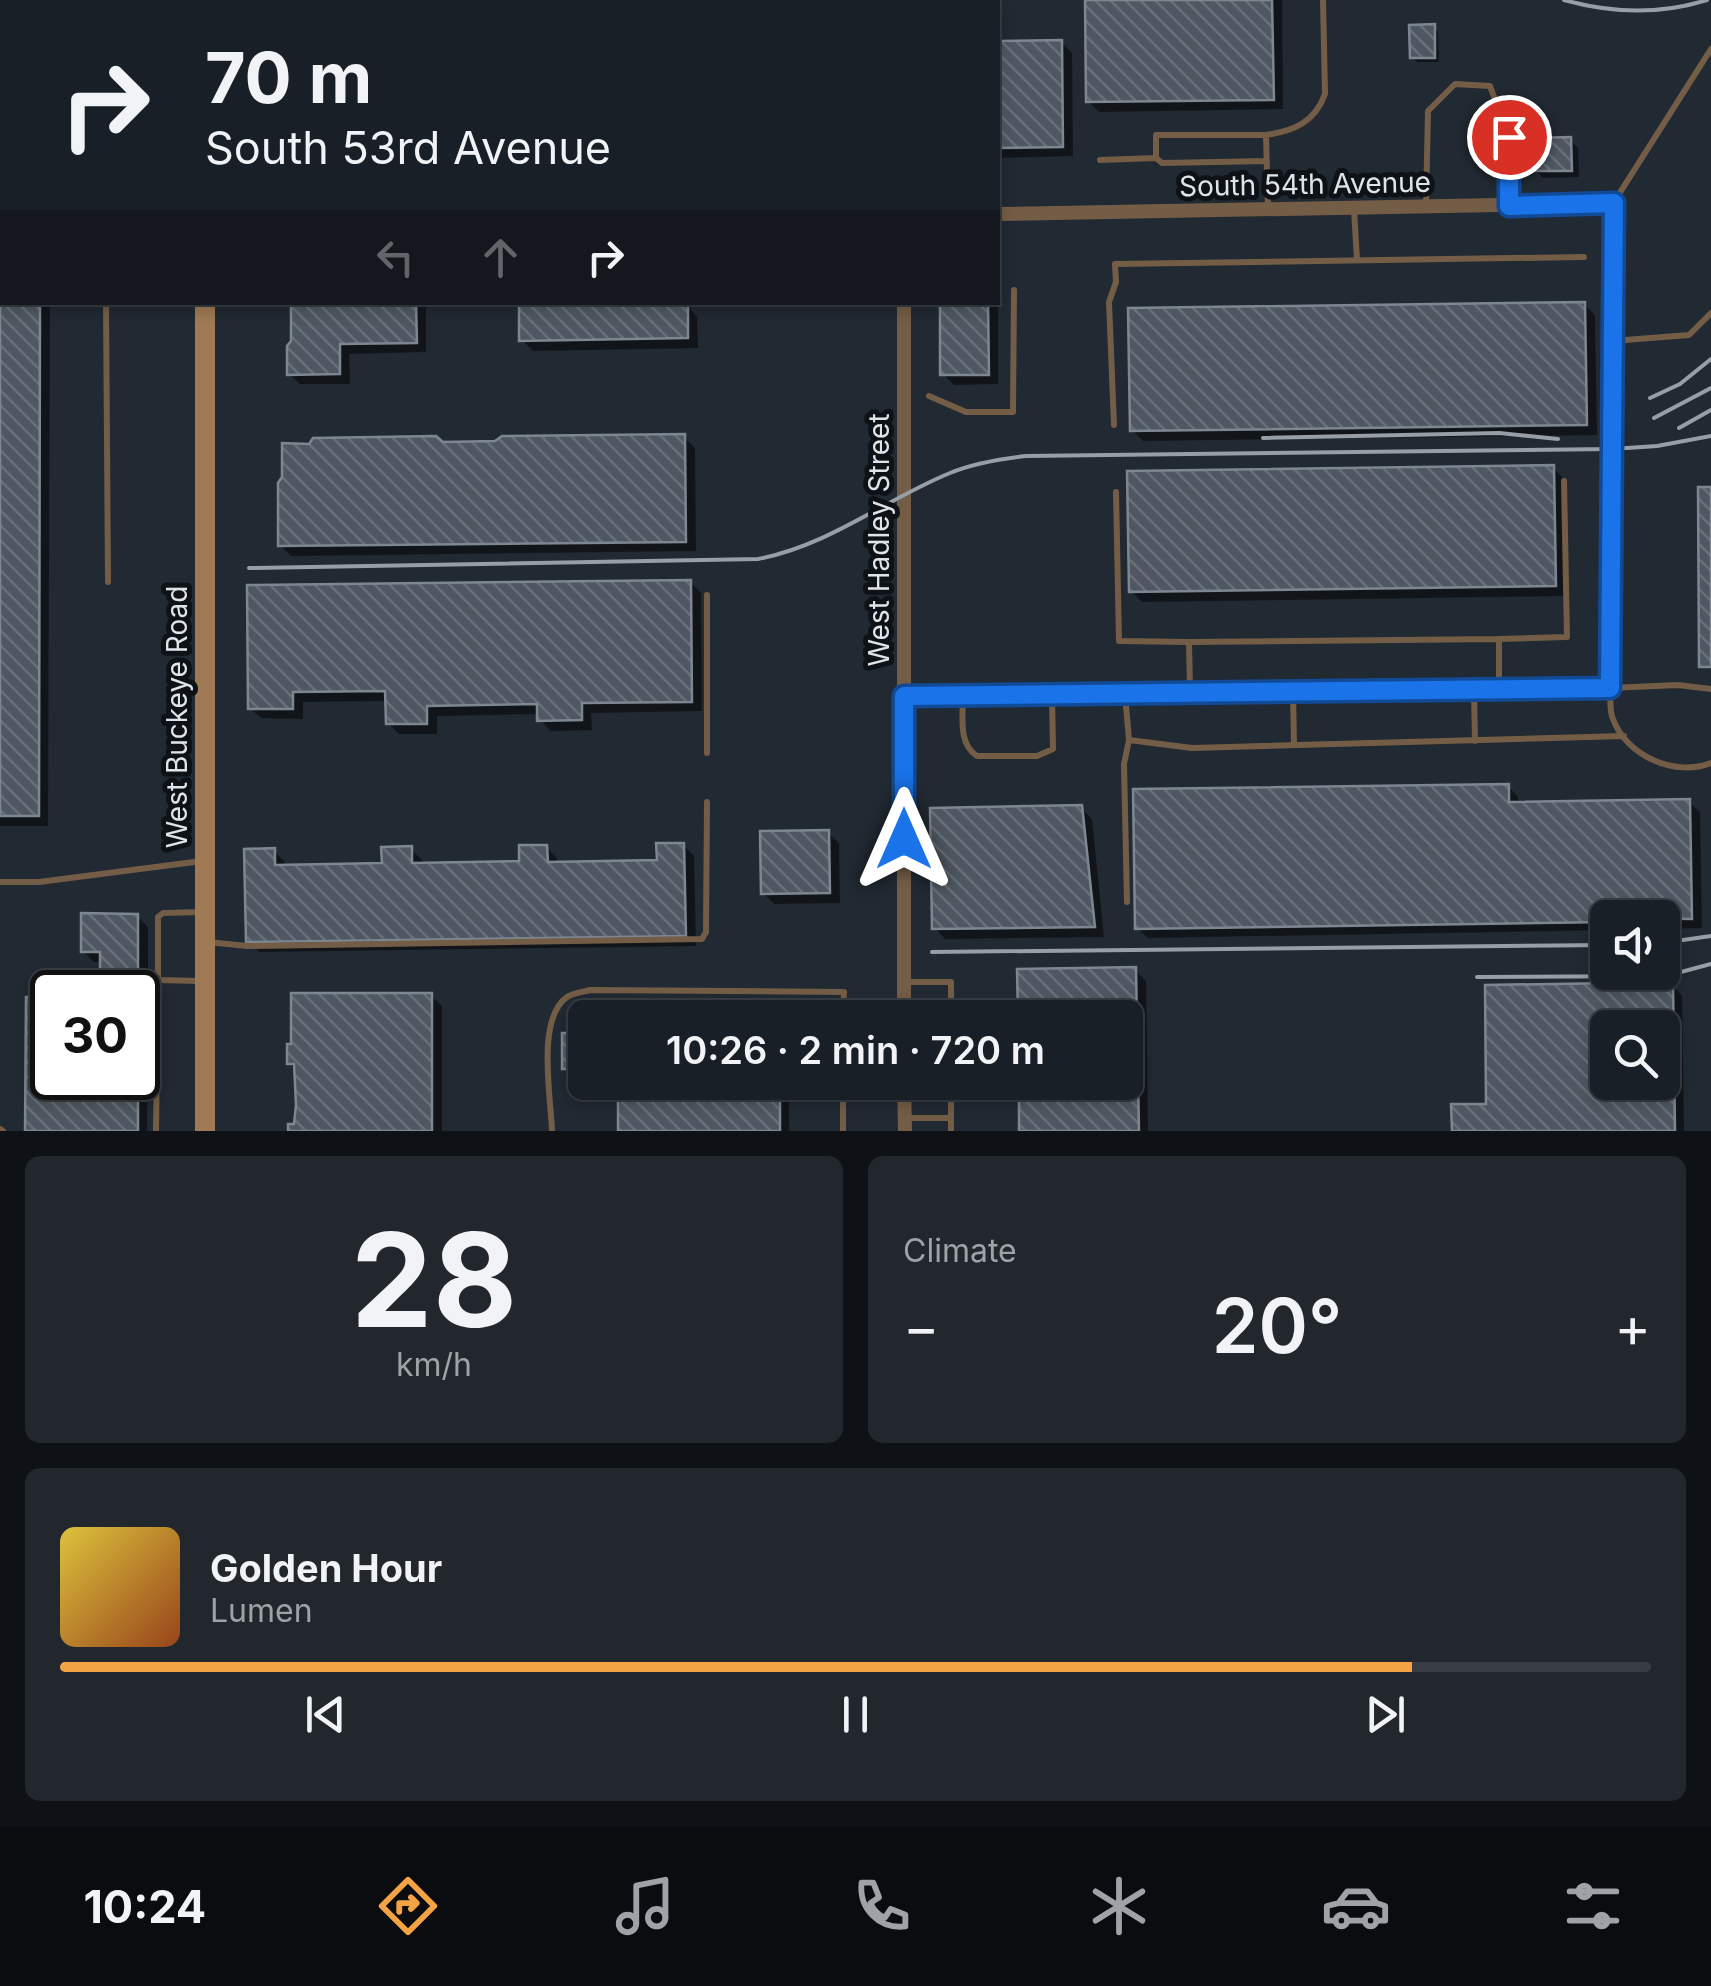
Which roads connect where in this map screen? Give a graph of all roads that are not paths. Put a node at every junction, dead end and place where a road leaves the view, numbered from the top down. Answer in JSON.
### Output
{"nodes":[{"id":1,"x":1323,"y":0,"type":"edge"},
{"id":2,"x":1711,"y":48,"type":"edge"},
{"id":3,"x":1266,"y":135,"type":"junction"},
{"id":4,"x":1156,"y":158,"type":"junction"},
{"id":5,"x":1100,"y":160,"type":"dead end"},
{"id":6,"x":1267,"y":161,"type":"junction"},
{"id":7,"x":1614,"y":203,"type":"junction"},
{"id":8,"x":1426,"y":206,"type":"junction"},
{"id":9,"x":1509,"y":206,"type":"junction"},
{"id":10,"x":1354,"y":208,"type":"junction"},
{"id":11,"x":1268,"y":209,"type":"junction"},
{"id":12,"x":1000,"y":214,"type":"edge"},
{"id":13,"x":1584,"y":257,"type":"dead end"},
{"id":14,"x":1357,"y":260,"type":"junction"},
{"id":15,"x":1014,"y":290,"type":"dead end"},
{"id":16,"x":106,"y":305,"type":"edge"},
{"id":17,"x":205,"y":305,"type":"edge"},
{"id":18,"x":904,"y":305,"type":"edge"},
{"id":19,"x":1711,"y":312,"type":"edge"},
{"id":20,"x":1612,"y":341,"type":"junction"},
{"id":21,"x":929,"y":396,"type":"dead end"},
{"id":22,"x":1114,"y":425,"type":"dead end"},
{"id":23,"x":1564,"y":481,"type":"dead end"},
{"id":24,"x":1116,"y":492,"type":"dead end"},
{"id":25,"x":108,"y":582,"type":"dead end"},
{"id":26,"x":707,"y":594,"type":"dead end"},
{"id":27,"x":1499,"y":639,"type":"junction"},
{"id":28,"x":1190,"y":642,"type":"junction"},
{"id":29,"x":1610,"y":688,"type":"junction"},
{"id":30,"x":1711,"y":689,"type":"edge"},
{"id":31,"x":1474,"y":690,"type":"junction"},
{"id":32,"x":1500,"y":690,"type":"junction"},
{"id":33,"x":1293,"y":692,"type":"junction"},
{"id":34,"x":1190,"y":693,"type":"junction"},
{"id":35,"x":1125,"y":694,"type":"junction"},
{"id":36,"x":1052,"y":695,"type":"junction"},
{"id":37,"x":904,"y":696,"type":"junction"},
{"id":38,"x":962,"y":696,"type":"junction"},
{"id":39,"x":1624,"y":736,"type":"junction"},
{"id":40,"x":1129,"y":740,"type":"junction"},
{"id":41,"x":1475,"y":741,"type":"junction"},
{"id":42,"x":1294,"y":745,"type":"junction"},
{"id":43,"x":707,"y":753,"type":"dead end"},
{"id":44,"x":1711,"y":763,"type":"edge"},
{"id":45,"x":707,"y":802,"type":"dead end"},
{"id":46,"x":205,"y":861,"type":"junction"},
{"id":47,"x":0,"y":882,"type":"edge"},
{"id":48,"x":1126,"y":902,"type":"dead end"},
{"id":49,"x":205,"y":912,"type":"junction"},
{"id":50,"x":205,"y":942,"type":"junction"},
{"id":51,"x":158,"y":970,"type":"edge"},
{"id":52,"x":160,"y":980,"type":"edge"},
{"id":53,"x":205,"y":980,"type":"junction"},
{"id":54,"x":904,"y":982,"type":"junction"},
{"id":55,"x":844,"y":1000,"type":"edge"},
{"id":56,"x":904,"y":1000,"type":"edge"},
{"id":57,"x":951,"y":1000,"type":"edge"},
{"id":58,"x":156,"y":1100,"type":"edge"},
{"id":59,"x":843,"y":1100,"type":"edge"},
{"id":60,"x":952,"y":1100,"type":"edge"},
{"id":61,"x":952,"y":1118,"type":"junction"},
{"id":62,"x":904,"y":1125,"type":"edge"},
{"id":63,"x":156,"y":1131,"type":"edge"},
{"id":64,"x":205,"y":1131,"type":"edge"},
{"id":65,"x":552,"y":1131,"type":"edge"},
{"id":66,"x":843,"y":1131,"type":"edge"},
{"id":67,"x":952,"y":1131,"type":"edge"}],
"edges":[{"from":1,"to":3,"type":"lane"},
{"from":2,"to":7,"type":"lane"},
{"from":3,"to":4,"type":"lane"},
{"from":3,"to":6,"type":"lane"},
{"from":4,"to":5,"type":"lane"},
{"from":4,"to":6,"type":"lane"},
{"from":6,"to":11,"type":"lane"},
{"from":7,"to":9,"type":"street","name":"South 54th Avenue"},
{"from":7,"to":20,"type":"street"},
{"from":8,"to":9,"type":"street","name":"South 54th Avenue"},
{"from":8,"to":9,"type":"lane"},
{"from":8,"to":10,"type":"street","name":"South 54th Avenue"},
{"from":10,"to":11,"type":"street","name":"South 54th Avenue"},
{"from":10,"to":14,"type":"lane"},
{"from":11,"to":12,"type":"street","name":"South 54th Avenue"},
{"from":13,"to":14,"type":"lane"},
{"from":14,"to":22,"type":"lane"},
{"from":15,"to":21,"type":"lane"},
{"from":16,"to":25,"type":"lane"},
{"from":17,"to":46,"type":"main road","name":"West Buckeye Road"},
{"from":18,"to":37,"type":"street","name":"West Hadley Street"},
{"from":19,"to":20,"type":"lane"},
{"from":20,"to":29,"type":"street"},
{"from":23,"to":27,"type":"lane"},
{"from":24,"to":28,"type":"lane"},
{"from":26,"to":43,"type":"lane"},
{"from":27,"to":28,"type":"lane"},
{"from":27,"to":32,"type":"lane"},
{"from":28,"to":34,"type":"lane"},
{"from":29,"to":30,"type":"lane"},
{"from":29,"to":32,"type":"street"},
{"from":29,"to":39,"type":"lane"},
{"from":31,"to":32,"type":"street"},
{"from":31,"to":33,"type":"street"},
{"from":31,"to":41,"type":"lane"},
{"from":33,"to":34,"type":"street"},
{"from":33,"to":42,"type":"lane"},
{"from":34,"to":35,"type":"street"},
{"from":35,"to":36,"type":"street"},
{"from":35,"to":40,"type":"lane"},
{"from":36,"to":38,"type":"street"},
{"from":36,"to":38,"type":"lane"},
{"from":37,"to":38,"type":"street"},
{"from":37,"to":54,"type":"street","name":"West Hadley Street"},
{"from":39,"to":41,"type":"lane"},
{"from":39,"to":44,"type":"lane"},
{"from":40,"to":42,"type":"lane"},
{"from":40,"to":48,"type":"lane"},
{"from":41,"to":42,"type":"lane"},
{"from":45,"to":50,"type":"lane"},
{"from":46,"to":47,"type":"lane"},
{"from":46,"to":49,"type":"main road","name":"West Buckeye Road"},
{"from":49,"to":50,"type":"main road","name":"West Buckeye Road"},
{"from":49,"to":51,"type":"lane"},
{"from":50,"to":53,"type":"main road","name":"West Buckeye Road"},
{"from":52,"to":53,"type":"lane"},
{"from":53,"to":64,"type":"main road","name":"West Buckeye Road"},
{"from":54,"to":56,"type":"street","name":"West Hadley Street"},
{"from":54,"to":57,"type":"lane"},
{"from":55,"to":65,"type":"lane"},
{"from":58,"to":63,"type":"lane"},
{"from":59,"to":66,"type":"lane"},
{"from":60,"to":61,"type":"lane"},
{"from":61,"to":62,"type":"lane"},
{"from":61,"to":67,"type":"lane"}]}
